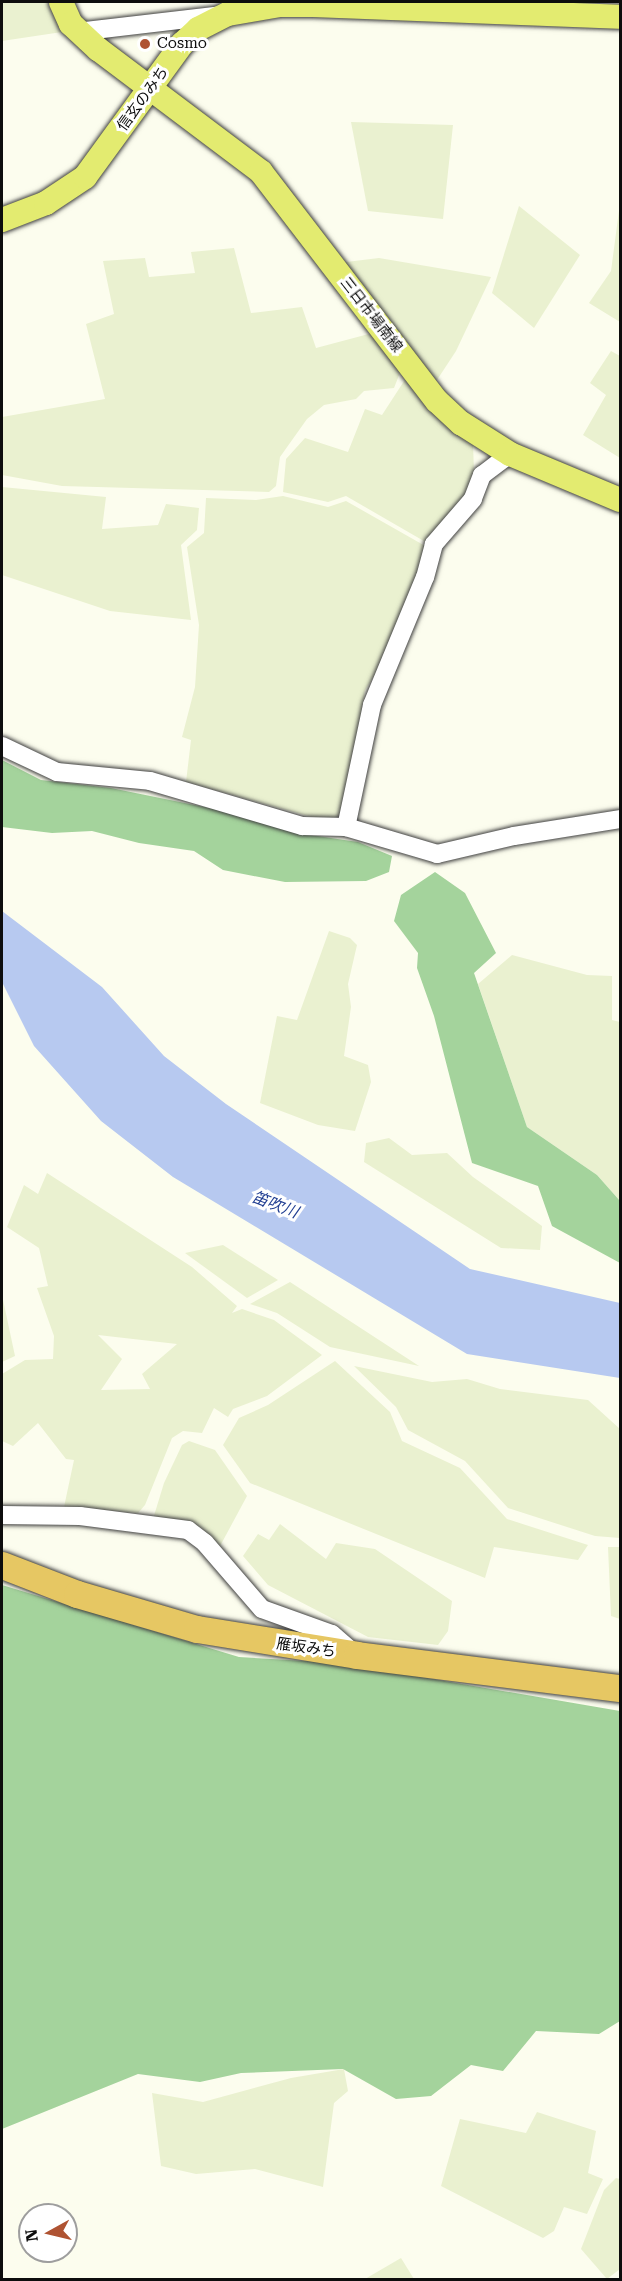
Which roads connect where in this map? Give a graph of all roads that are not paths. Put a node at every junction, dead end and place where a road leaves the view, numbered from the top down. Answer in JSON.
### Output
{"nodes":[{"id":1,"x":61,"y":2,"type":"edge"},
{"id":2,"x":228,"y":14,"type":"junction"},
{"id":3,"x":621,"y":17,"type":"edge"},
{"id":4,"x":77,"y":32,"type":"junction"},
{"id":5,"x":152,"y":89,"type":"junction"},
{"id":6,"x":2,"y":219,"type":"edge"},
{"id":7,"x":510,"y":454,"type":"junction"},
{"id":8,"x":621,"y":500,"type":"edge"},
{"id":9,"x":2,"y":746,"type":"edge"},
{"id":10,"x":621,"y":819,"type":"edge"},
{"id":11,"x":346,"y":827,"type":"junction"},
{"id":12,"x":2,"y":1515,"type":"edge"},
{"id":13,"x":2,"y":1565,"type":"edge"},
{"id":14,"x":357,"y":1655,"type":"junction"},
{"id":15,"x":621,"y":1688,"type":"edge"}],
"edges":[{"from":1,"to":4,"type":"main road"},
{"from":2,"to":3,"type":"main road","name":"信玄のみち"},
{"from":2,"to":4,"type":"street"},
{"from":2,"to":5,"type":"main road","name":"信玄のみち"},
{"from":4,"to":5,"type":"main road","name":"三日市場南線"},
{"from":5,"to":6,"type":"main road","name":"信玄のみち"},
{"from":5,"to":7,"type":"main road","name":"三日市場南線"},
{"from":7,"to":8,"type":"main road","name":"三日市場南線"},
{"from":7,"to":11,"type":"street"},
{"from":9,"to":11,"type":"street"},
{"from":10,"to":11,"type":"street"},
{"from":12,"to":14,"type":"street"},
{"from":13,"to":14,"type":"highway","name":"雁坂みち"},
{"from":14,"to":15,"type":"highway","name":"雁坂みち"}]}
